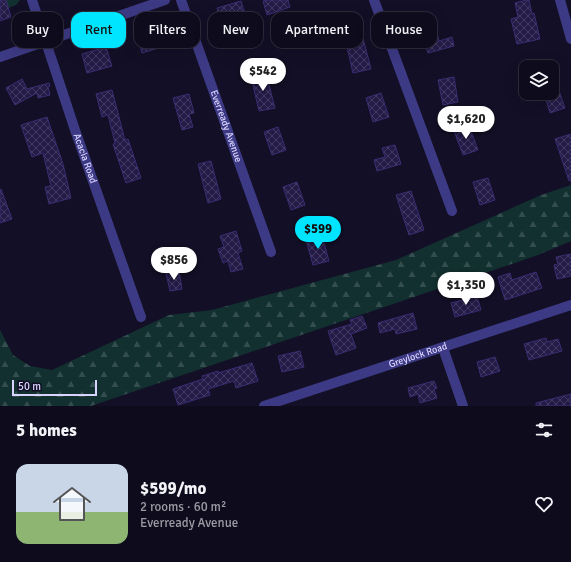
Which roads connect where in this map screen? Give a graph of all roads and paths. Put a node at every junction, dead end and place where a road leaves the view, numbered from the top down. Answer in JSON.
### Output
{"nodes":[{"id":1,"x":32,"y":0,"type":"edge"},
{"id":2,"x":165,"y":0,"type":"edge"},
{"id":3,"x":181,"y":0,"type":"edge"},
{"id":4,"x":374,"y":0,"type":"edge"},
{"id":5,"x":560,"y":0,"type":"edge"},
{"id":6,"x":36,"y":12,"type":"edge"},
{"id":7,"x":63,"y":36,"type":"edge"},
{"id":8,"x":571,"y":40,"type":"edge"},
{"id":9,"x":28,"y":48,"type":"edge"},
{"id":10,"x":48,"y":48,"type":"edge"},
{"id":11,"x":0,"y":57,"type":"edge"},
{"id":12,"x":452,"y":211,"type":"dead end"},
{"id":13,"x":271,"y":252,"type":"dead end"},
{"id":14,"x":571,"y":305,"type":"edge"},
{"id":15,"x":142,"y":316,"type":"dead end"},
{"id":16,"x":443,"y":348,"type":"junction"},
{"id":17,"x":264,"y":406,"type":"edge"},
{"id":18,"x":463,"y":406,"type":"edge"}],
"edges":[{"from":1,"to":6,"type":"street","name":"Acacia Road"},
{"from":2,"to":7,"type":"street"},
{"from":3,"to":13,"type":"street","name":"Everready Avenue"},
{"from":4,"to":12,"type":"street"},
{"from":5,"to":8,"type":"street"},
{"from":9,"to":11,"type":"street"},
{"from":10,"to":15,"type":"street","name":"Acacia Road"},
{"from":14,"to":16,"type":"street","name":"Greylock Road"},
{"from":16,"to":17,"type":"street","name":"Greylock Road"},
{"from":16,"to":18,"type":"street"}]}
